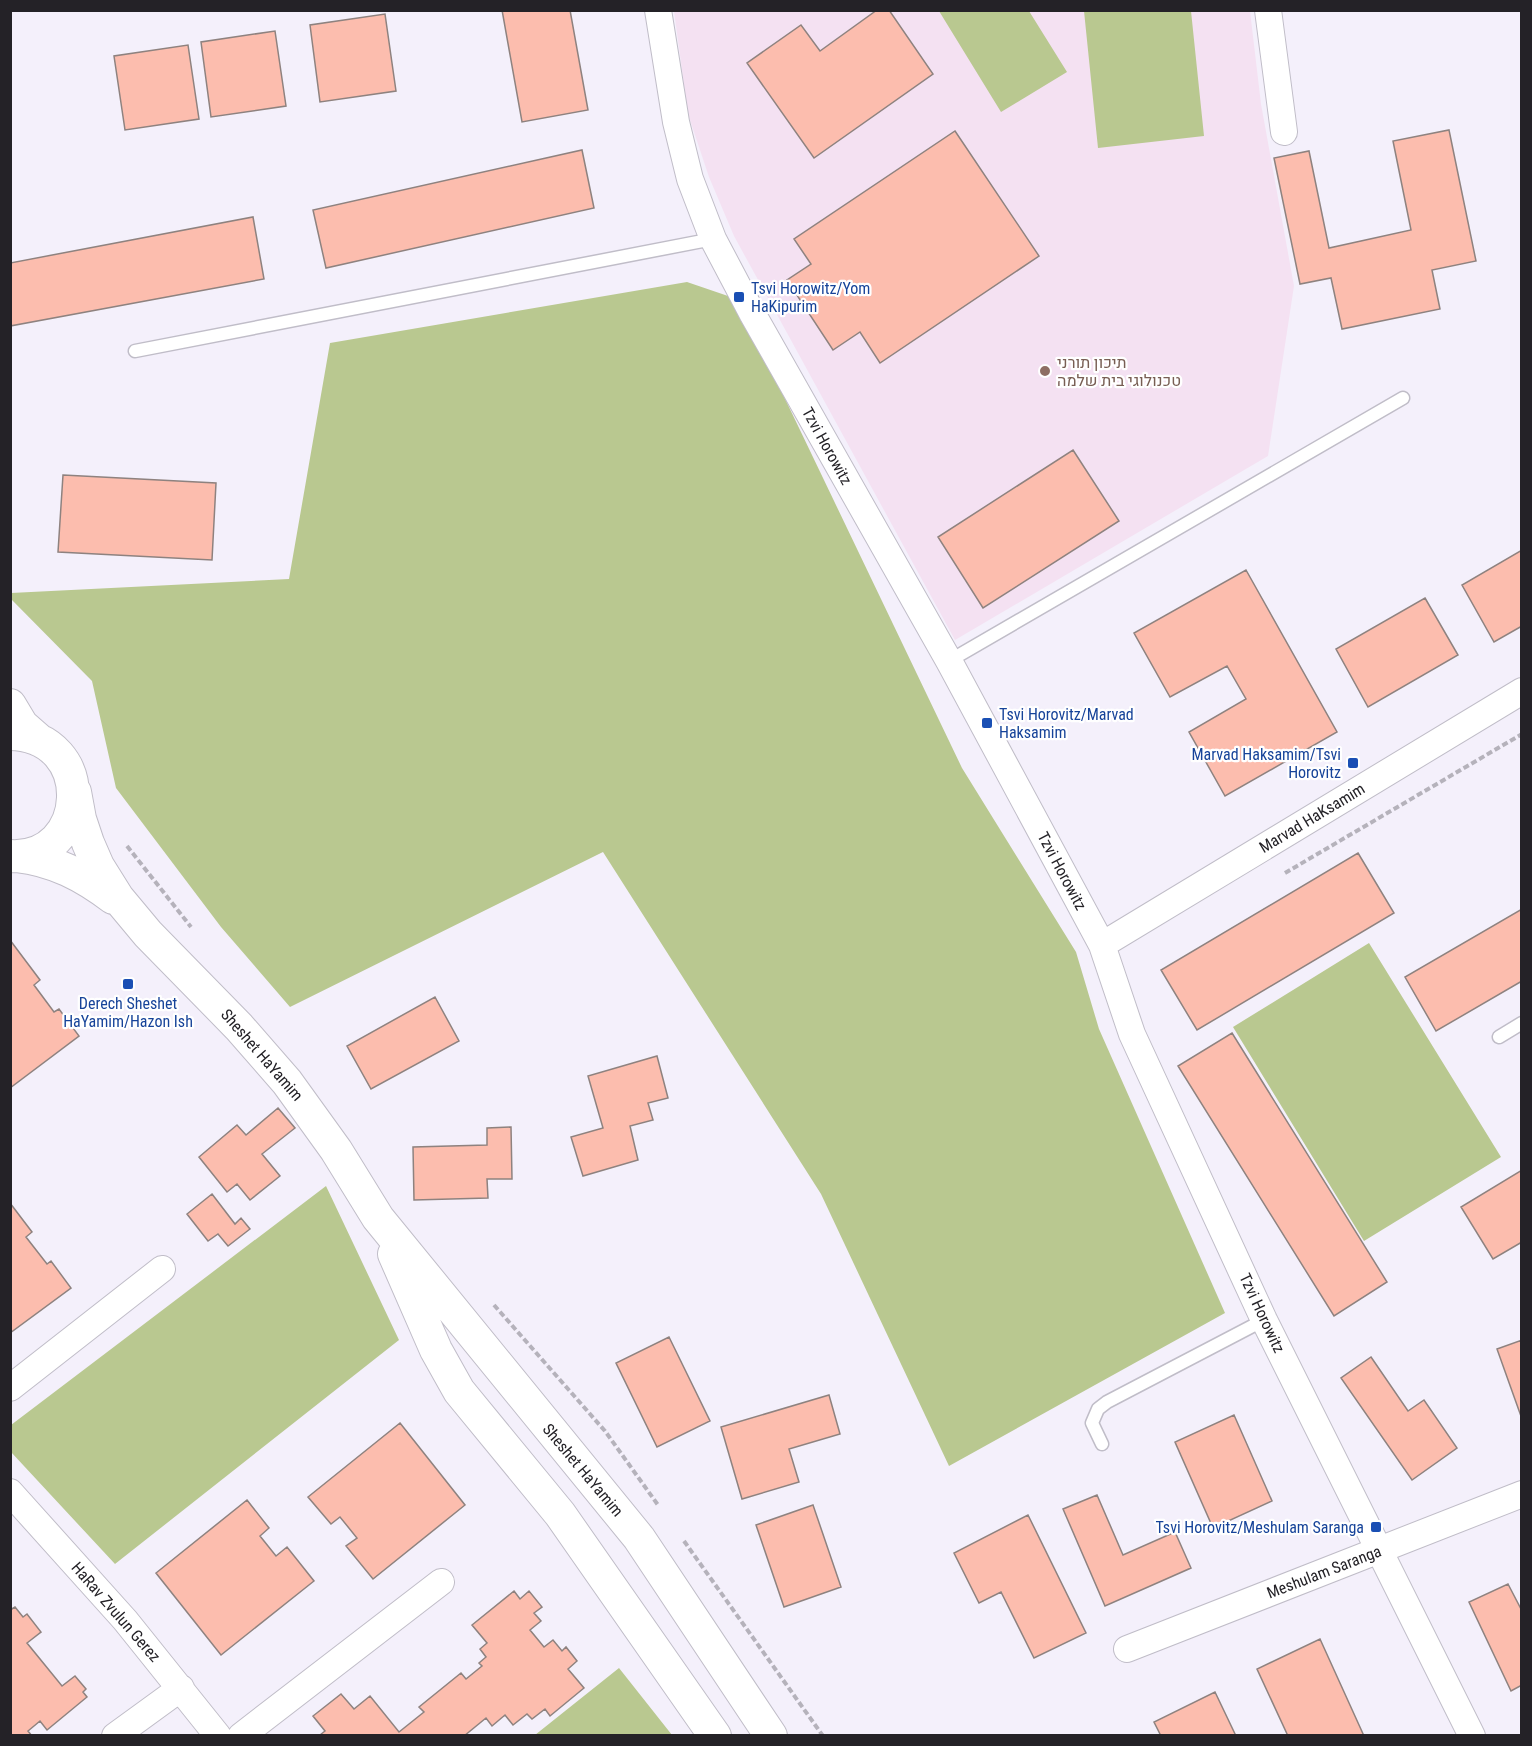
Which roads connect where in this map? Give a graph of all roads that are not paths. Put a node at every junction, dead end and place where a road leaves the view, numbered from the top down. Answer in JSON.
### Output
{"nodes":[{"id":1,"x":658,"y":10,"type":"edge"},
{"id":2,"x":1268,"y":10,"type":"edge"},
{"id":3,"x":1284,"y":132,"type":"dead end"},
{"id":4,"x":713,"y":239,"type":"junction"},
{"id":5,"x":135,"y":351,"type":"dead end"},
{"id":6,"x":1402,"y":398,"type":"dead end"},
{"id":7,"x":949,"y":661,"type":"junction"},
{"id":8,"x":1521,"y":691,"type":"edge"},
{"id":9,"x":10,"y":705,"type":"edge"},
{"id":10,"x":24,"y":737,"type":"edge"},
{"id":11,"x":75,"y":792,"type":"junction"},
{"id":12,"x":14,"y":856,"type":"edge"},
{"id":13,"x":126,"y":908,"type":"junction"},
{"id":14,"x":1102,"y":945,"type":"junction"},
{"id":15,"x":1521,"y":1023,"type":"edge"},
{"id":16,"x":1499,"y":1037,"type":"dead end"},
{"id":17,"x":378,"y":1218,"type":"junction"},
{"id":18,"x":162,"y":1269,"type":"dead end"},
{"id":19,"x":1264,"y":1320,"type":"junction"},
{"id":20,"x":10,"y":1388,"type":"edge"},
{"id":21,"x":1102,"y":1444,"type":"dead end"},
{"id":22,"x":10,"y":1492,"type":"edge"},
{"id":23,"x":1521,"y":1494,"type":"edge"},
{"id":24,"x":1379,"y":1550,"type":"junction"},
{"id":25,"x":441,"y":1582,"type":"dead end"},
{"id":26,"x":1127,"y":1649,"type":"dead end"},
{"id":27,"x":181,"y":1688,"type":"junction"},
{"id":28,"x":115,"y":1736,"type":"edge"},
{"id":29,"x":218,"y":1736,"type":"edge"},
{"id":30,"x":241,"y":1736,"type":"edge"},
{"id":31,"x":715,"y":1736,"type":"edge"},
{"id":32,"x":771,"y":1736,"type":"edge"},
{"id":33,"x":1472,"y":1736,"type":"edge"}],
"edges":[{"from":1,"to":4,"type":"street","name":"Tzvi Horowitz"},
{"from":2,"to":3,"type":"street"},
{"from":4,"to":5,"type":"lane"},
{"from":4,"to":7,"type":"street","name":"Tzvi Horowitz"},
{"from":6,"to":7,"type":"lane"},
{"from":7,"to":14,"type":"street","name":"Tzvi Horowitz"},
{"from":8,"to":14,"type":"street","name":"Marvad HaKsamim"},
{"from":9,"to":10,"type":"street"},
{"from":10,"to":11,"type":"street","name":"Sheshet HaYamim"},
{"from":11,"to":12,"type":"street"},
{"from":11,"to":13,"type":"street","name":"Sheshet HaYamim"},
{"from":12,"to":13,"type":"street","name":"Sheshet HaYamim"},
{"from":13,"to":17,"type":"street","name":"Sheshet HaYamim"},
{"from":14,"to":19,"type":"street","name":"Tzvi Horowitz"},
{"from":15,"to":16,"type":"lane"},
{"from":17,"to":31,"type":"street","name":"Sheshet HaYamim"},
{"from":17,"to":32,"type":"street","name":"Sheshet HaYamim"},
{"from":18,"to":20,"type":"street"},
{"from":19,"to":21,"type":"lane"},
{"from":19,"to":24,"type":"street","name":"Tzvi Horowitz"},
{"from":22,"to":27,"type":"street","name":"HaRav Zvulun Gerez"},
{"from":23,"to":24,"type":"street","name":"Meshulam Saranga"},
{"from":24,"to":26,"type":"street","name":"Meshulam Saranga"},
{"from":24,"to":33,"type":"street","name":"Tzvi Horowitz"},
{"from":25,"to":30,"type":"street"},
{"from":27,"to":28,"type":"street"},
{"from":27,"to":29,"type":"street","name":"HaRav Zvulun Gerez"}]}
